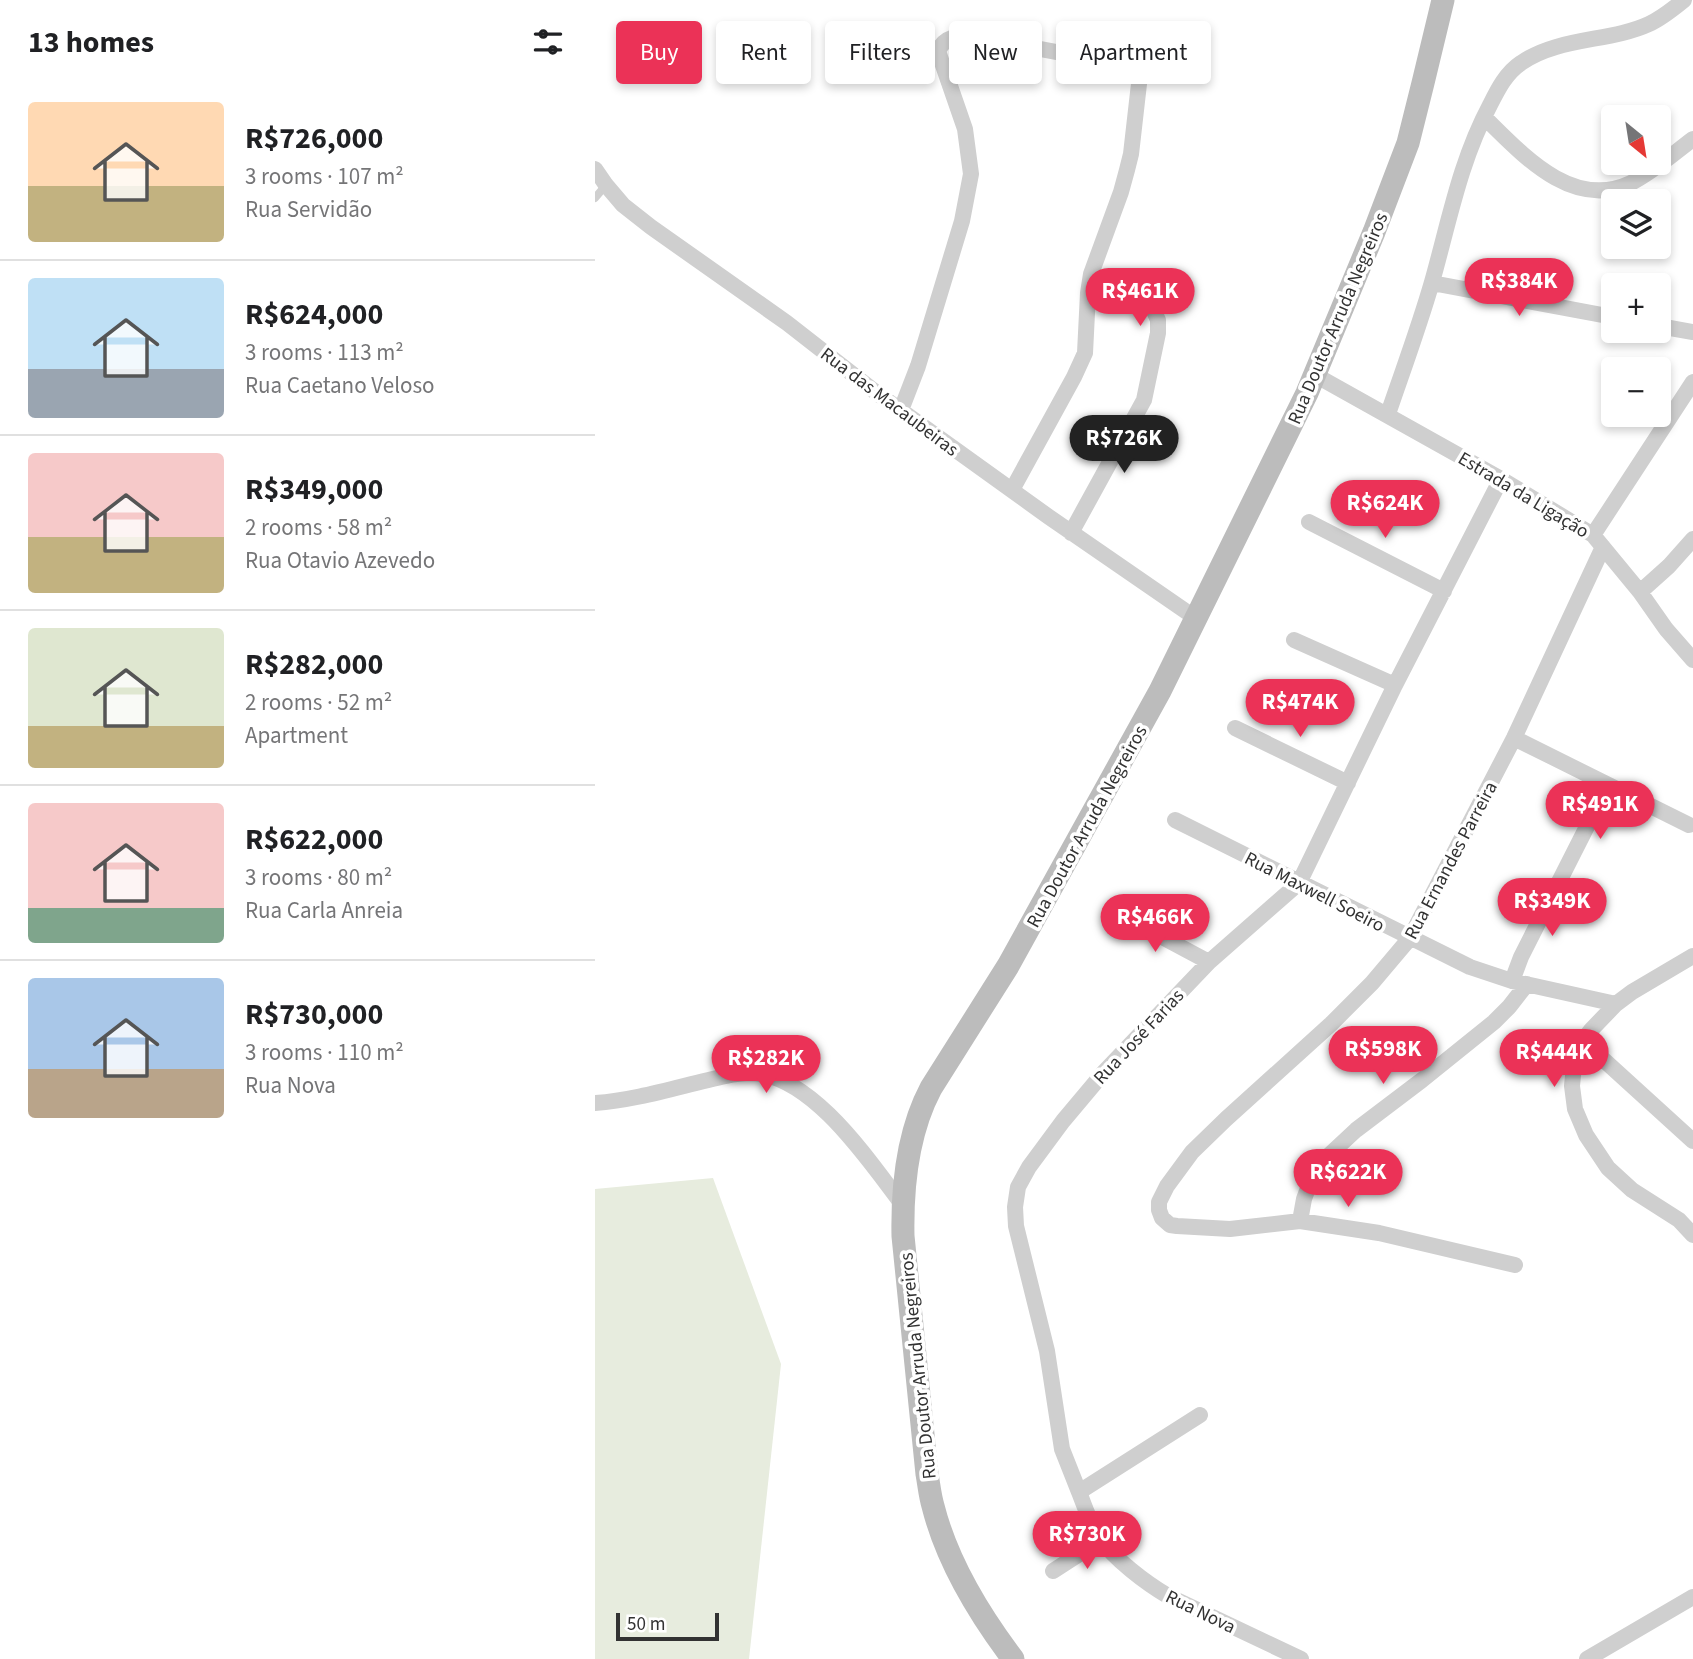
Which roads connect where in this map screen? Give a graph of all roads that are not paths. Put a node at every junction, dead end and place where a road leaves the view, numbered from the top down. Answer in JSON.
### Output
{"nodes":[{"id":1,"x":1443,"y":0,"type":"edge"},
{"id":2,"x":1684,"y":0,"type":"edge"},
{"id":3,"x":1484,"y":117,"type":"junction"},
{"id":4,"x":1693,"y":139,"type":"edge"},
{"id":5,"x":595,"y":169,"type":"edge"},
{"id":6,"x":606,"y":185,"type":"junction"},
{"id":7,"x":595,"y":198,"type":"edge"},
{"id":8,"x":1091,"y":274,"type":"junction"},
{"id":9,"x":1432,"y":283,"type":"junction"},
{"id":10,"x":1601,"y":315,"type":"edge"},
{"id":11,"x":1671,"y":328,"type":"edge"},
{"id":12,"x":1693,"y":332,"type":"edge"},
{"id":13,"x":1315,"y":375,"type":"junction"},
{"id":14,"x":1693,"y":382,"type":"edge"},
{"id":15,"x":901,"y":411,"type":"junction"},
{"id":16,"x":1388,"y":414,"type":"junction"},
{"id":17,"x":1501,"y":479,"type":"junction"},
{"id":18,"x":1012,"y":491,"type":"junction"},
{"id":19,"x":1309,"y":522,"type":"dead end"},
{"id":20,"x":1071,"y":533,"type":"junction"},
{"id":21,"x":1693,"y":538,"type":"edge"},
{"id":22,"x":1598,"y":541,"type":"junction"},
{"id":23,"x":1444,"y":591,"type":"junction"},
{"id":24,"x":1640,"y":592,"type":"junction"},
{"id":25,"x":1197,"y":619,"type":"junction"},
{"id":26,"x":1294,"y":640,"type":"dead end"},
{"id":27,"x":1693,"y":660,"type":"edge"},
{"id":28,"x":1395,"y":685,"type":"junction"},
{"id":29,"x":1235,"y":728,"type":"dead end"},
{"id":30,"x":1514,"y":738,"type":"junction"},
{"id":31,"x":1348,"y":783,"type":"junction"},
{"id":32,"x":1608,"y":785,"type":"junction"},
{"id":33,"x":1175,"y":820,"type":"dead end"},
{"id":34,"x":1689,"y":825,"type":"dead end"},
{"id":35,"x":1299,"y":883,"type":"junction"},
{"id":36,"x":1119,"y":914,"type":"dead end"},
{"id":37,"x":1410,"y":938,"type":"junction"},
{"id":38,"x":1693,"y":956,"type":"edge"},
{"id":39,"x":1209,"y":961,"type":"junction"},
{"id":40,"x":1519,"y":983,"type":"junction"},
{"id":41,"x":1616,"y":1004,"type":"junction"},
{"id":42,"x":1583,"y":1041,"type":"junction"},
{"id":43,"x":595,"y":1103,"type":"edge"},
{"id":44,"x":1693,"y":1141,"type":"edge"},
{"id":45,"x":902,"y":1204,"type":"junction"},
{"id":46,"x":1300,"y":1221,"type":"junction"},
{"id":47,"x":1693,"y":1235,"type":"edge"},
{"id":48,"x":1515,"y":1265,"type":"dead end"},
{"id":49,"x":1200,"y":1415,"type":"dead end"},
{"id":50,"x":1079,"y":1492,"type":"junction"},
{"id":51,"x":1101,"y":1540,"type":"junction"},
{"id":52,"x":1053,"y":1571,"type":"dead end"},
{"id":53,"x":1693,"y":1597,"type":"edge"},
{"id":54,"x":1013,"y":1659,"type":"edge"},
{"id":55,"x":1301,"y":1659,"type":"edge"},
{"id":56,"x":1587,"y":1659,"type":"edge"}],
"edges":[{"from":1,"to":13,"type":"street","name":"Rua Doutor Arruda Negreiros"},
{"from":2,"to":3,"type":"street"},
{"from":3,"to":4,"type":"street"},
{"from":3,"to":9,"type":"street"},
{"from":5,"to":6,"type":"street","name":"Rua das Macaubeiras"},
{"from":6,"to":7,"type":"lane"},
{"from":6,"to":15,"type":"street","name":"Rua das Macaubeiras"},
{"from":8,"to":15,"type":"street"},
{"from":8,"to":18,"type":"street"},
{"from":8,"to":20,"type":"street"},
{"from":9,"to":10,"type":"street"},
{"from":9,"to":16,"type":"street"},
{"from":11,"to":12,"type":"street"},
{"from":13,"to":16,"type":"street","name":"Estrada da Ligação"},
{"from":13,"to":25,"type":"street","name":"Rua Doutor Arruda Negreiros"},
{"from":14,"to":22,"type":"street","name":"Rua Ernandes Parreira"},
{"from":15,"to":18,"type":"street","name":"Rua das Macaubeiras"},
{"from":16,"to":17,"type":"street","name":"Estrada da Ligação"},
{"from":17,"to":22,"type":"street","name":"Estrada da Ligação"},
{"from":17,"to":23,"type":"street","name":"Rua José Farias"},
{"from":18,"to":20,"type":"street","name":"Rua das Macaubeiras"},
{"from":19,"to":23,"type":"street"},
{"from":20,"to":25,"type":"street","name":"Rua das Macaubeiras"},
{"from":21,"to":24,"type":"street"},
{"from":22,"to":24,"type":"street","name":"Estrada da Ligação"},
{"from":22,"to":30,"type":"street","name":"Rua Ernandes Parreira"},
{"from":23,"to":28,"type":"street","name":"Rua José Farias"},
{"from":24,"to":27,"type":"street","name":"Estrada da Ligação"},
{"from":25,"to":45,"type":"street","name":"Rua Doutor Arruda Negreiros"},
{"from":26,"to":28,"type":"street"},
{"from":28,"to":31,"type":"street","name":"Rua José Farias"},
{"from":29,"to":31,"type":"street"},
{"from":30,"to":32,"type":"street"},
{"from":30,"to":37,"type":"street","name":"Rua Ernandes Parreira"},
{"from":31,"to":35,"type":"street","name":"Rua José Farias"},
{"from":32,"to":34,"type":"street"},
{"from":32,"to":40,"type":"street"},
{"from":33,"to":35,"type":"street","name":"Rua Maxwell Soeiro"},
{"from":35,"to":37,"type":"street","name":"Rua Maxwell Soeiro"},
{"from":35,"to":39,"type":"street","name":"Rua José Farias"},
{"from":36,"to":39,"type":"street"},
{"from":37,"to":40,"type":"street","name":"Rua Maxwell Soeiro"},
{"from":37,"to":46,"type":"street","name":"Rua Ernandes Parreira"},
{"from":38,"to":41,"type":"street"},
{"from":39,"to":50,"type":"street","name":"Rua José Farias"},
{"from":40,"to":41,"type":"street","name":"Rua Maxwell Soeiro"},
{"from":40,"to":46,"type":"street"},
{"from":41,"to":42,"type":"street"},
{"from":42,"to":44,"type":"street"},
{"from":42,"to":47,"type":"street"},
{"from":43,"to":45,"type":"street"},
{"from":45,"to":54,"type":"street","name":"Rua Doutor Arruda Negreiros"},
{"from":46,"to":48,"type":"street"},
{"from":49,"to":50,"type":"street"},
{"from":50,"to":51,"type":"street","name":"Rua Nova"},
{"from":51,"to":52,"type":"street"},
{"from":51,"to":55,"type":"street","name":"Rua Nova"},
{"from":53,"to":56,"type":"street"}]}
